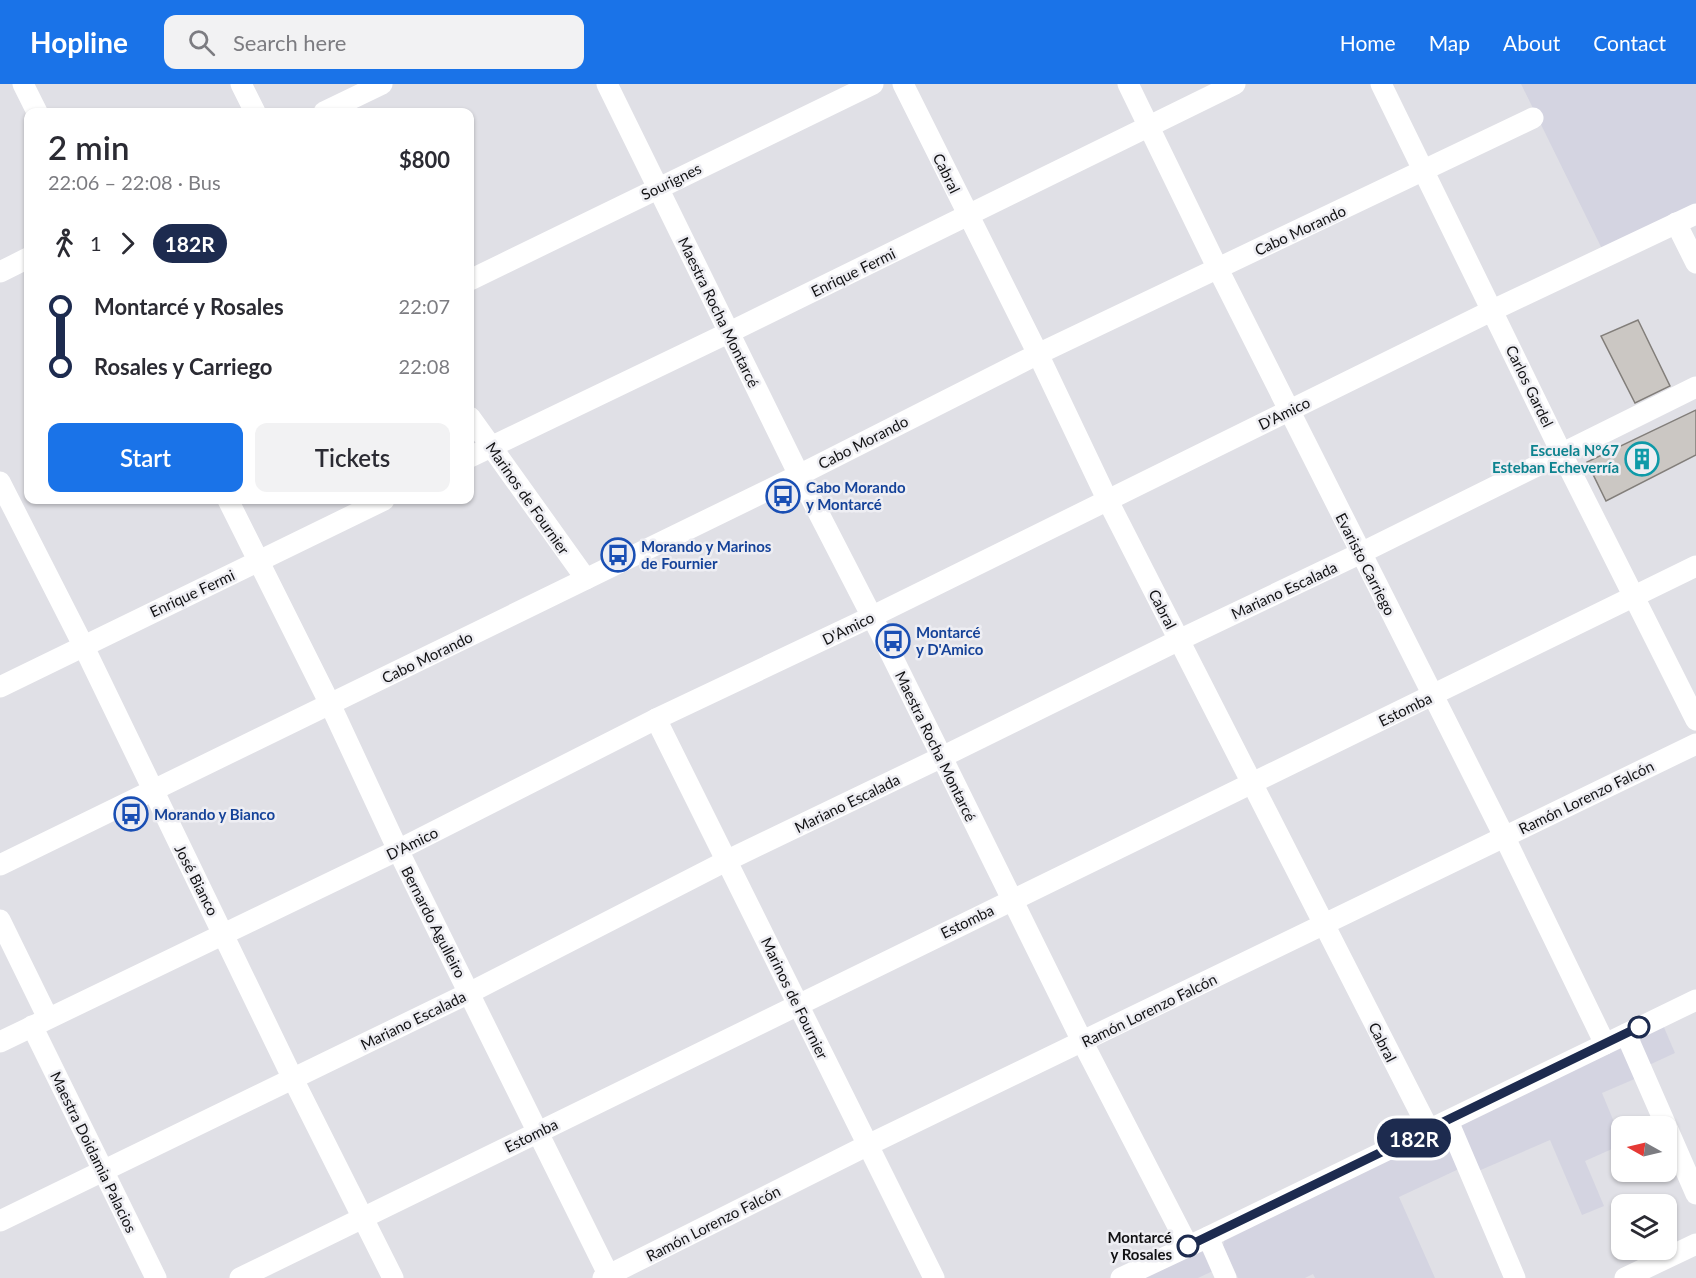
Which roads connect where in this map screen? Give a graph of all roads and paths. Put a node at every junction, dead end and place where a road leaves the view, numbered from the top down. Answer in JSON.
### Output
{"nodes":[{"id":1,"x":22,"y":84,"type":"edge"},
{"id":2,"x":241,"y":84,"type":"edge"},
{"id":3,"x":382,"y":84,"type":"edge"},
{"id":4,"x":607,"y":84,"type":"edge"},
{"id":5,"x":873,"y":84,"type":"edge"},
{"id":6,"x":903,"y":84,"type":"edge"},
{"id":7,"x":1128,"y":84,"type":"edge"},
{"id":8,"x":1235,"y":84,"type":"edge"},
{"id":9,"x":1381,"y":84,"type":"edge"},
{"id":10,"x":35,"y":108,"type":"edge"},
{"id":11,"x":253,"y":108,"type":"edge"},
{"id":12,"x":332,"y":108,"type":"edge"},
{"id":13,"x":1533,"y":118,"type":"dead end"},
{"id":14,"x":1149,"y":125,"type":"junction"},
{"id":15,"x":1424,"y":171,"type":"junction"},
{"id":16,"x":657,"y":188,"type":"junction"},
{"id":17,"x":1696,"y":214,"type":"edge"},
{"id":18,"x":968,"y":216,"type":"junction"},
{"id":19,"x":1676,"y":223,"type":"junction"},
{"id":20,"x":24,"y":260,"type":"edge"},
{"id":21,"x":1696,"y":263,"type":"edge"},
{"id":22,"x":1218,"y":269,"type":"junction"},
{"id":23,"x":0,"y":272,"type":"edge"},
{"id":24,"x":474,"y":278,"type":"edge"},
{"id":25,"x":1493,"y":310,"type":"junction"},
{"id":26,"x":730,"y":333,"type":"junction"},
{"id":27,"x":1038,"y":354,"type":"junction"},
{"id":28,"x":1696,"y":387,"type":"edge"},
{"id":29,"x":1289,"y":411,"type":"junction"},
{"id":30,"x":474,"y":423,"type":"edge"},
{"id":31,"x":491,"y":446,"type":"junction"},
{"id":32,"x":1562,"y":454,"type":"junction"},
{"id":33,"x":474,"y":455,"type":"edge"},
{"id":34,"x":799,"y":475,"type":"junction"},
{"id":35,"x":0,"y":482,"type":"edge"},
{"id":36,"x":1107,"y":499,"type":"junction"},
{"id":37,"x":13,"y":503,"type":"edge"},
{"id":38,"x":230,"y":504,"type":"edge"},
{"id":39,"x":376,"y":504,"type":"edge"},
{"id":40,"x":1361,"y":554,"type":"junction"},
{"id":41,"x":258,"y":562,"type":"junction"},
{"id":42,"x":1696,"y":566,"type":"edge"},
{"id":43,"x":586,"y":579,"type":"junction"},
{"id":44,"x":1635,"y":595,"type":"junction"},
{"id":45,"x":871,"y":617,"type":"junction"},
{"id":46,"x":1179,"y":640,"type":"junction"},
{"id":47,"x":83,"y":645,"type":"junction"},
{"id":48,"x":0,"y":687,"type":"edge"},
{"id":49,"x":1433,"y":696,"type":"junction"},
{"id":50,"x":330,"y":704,"type":"junction"},
{"id":51,"x":656,"y":719,"type":"junction"},
{"id":52,"x":1696,"y":720,"type":"edge"},
{"id":53,"x":1696,"y":744,"type":"edge"},
{"id":54,"x":942,"y":757,"type":"junction"},
{"id":55,"x":1251,"y":782,"type":"junction"},
{"id":56,"x":152,"y":791,"type":"junction"},
{"id":57,"x":1504,"y":836,"type":"junction"},
{"id":58,"x":398,"y":850,"type":"junction"},
{"id":59,"x":726,"y":861,"type":"junction"},
{"id":60,"x":0,"y":865,"type":"edge"},
{"id":61,"x":1013,"y":899,"type":"junction"},
{"id":62,"x":0,"y":920,"type":"edge"},
{"id":63,"x":1322,"y":924,"type":"junction"},
{"id":64,"x":224,"y":933,"type":"junction"},
{"id":65,"x":469,"y":993,"type":"junction"},
{"id":66,"x":1696,"y":1000,"type":"edge"},
{"id":67,"x":799,"y":1004,"type":"junction"},
{"id":68,"x":40,"y":1022,"type":"junction"},
{"id":69,"x":1626,"y":1034,"type":"junction"},
{"id":70,"x":0,"y":1042,"type":"edge"},
{"id":71,"x":1083,"y":1042,"type":"junction"},
{"id":72,"x":1605,"y":1044,"type":"junction"},
{"id":73,"x":292,"y":1077,"type":"junction"},
{"id":74,"x":1438,"y":1126,"type":"junction"},
{"id":75,"x":538,"y":1132,"type":"junction"},
{"id":76,"x":868,"y":1145,"type":"junction"},
{"id":77,"x":104,"y":1171,"type":"junction"},
{"id":78,"x":1696,"y":1194,"type":"edge"},
{"id":79,"x":363,"y":1218,"type":"junction"},
{"id":80,"x":0,"y":1221,"type":"edge"},
{"id":81,"x":1208,"y":1237,"type":"junction"},
{"id":82,"x":1696,"y":1244,"type":"edge"},
{"id":83,"x":1188,"y":1246,"type":"junction"},
{"id":84,"x":607,"y":1277,"type":"edge"},
{"id":85,"x":156,"y":1278,"type":"edge"},
{"id":86,"x":240,"y":1278,"type":"edge"},
{"id":87,"x":393,"y":1278,"type":"edge"},
{"id":88,"x":934,"y":1278,"type":"edge"},
{"id":89,"x":1120,"y":1278,"type":"edge"},
{"id":90,"x":1226,"y":1278,"type":"edge"},
{"id":91,"x":1515,"y":1278,"type":"edge"},
{"id":92,"x":1625,"y":1278,"type":"edge"}],
"edges":[{"from":1,"to":10,"type":"street"},
{"from":2,"to":11,"type":"street"},
{"from":3,"to":12,"type":"street"},
{"from":4,"to":16,"type":"street","name":"Maestra Rocha Montarcé"},
{"from":5,"to":16,"type":"street","name":"Sourignes"},
{"from":6,"to":18,"type":"street","name":"Cabral"},
{"from":7,"to":14,"type":"street","name":"Evaristo Carriego"},
{"from":8,"to":14,"type":"street","name":"Enrique Fermi"},
{"from":9,"to":15,"type":"street","name":"Carlos Gardel"},
{"from":13,"to":15,"type":"street","name":"Cabo Morando"},
{"from":14,"to":18,"type":"street","name":"Enrique Fermi"},
{"from":14,"to":22,"type":"street","name":"Evaristo Carriego"},
{"from":15,"to":22,"type":"street","name":"Cabo Morando"},
{"from":15,"to":25,"type":"street","name":"Carlos Gardel"},
{"from":16,"to":24,"type":"street","name":"Sourignes"},
{"from":16,"to":26,"type":"street","name":"Maestra Rocha Montarcé"},
{"from":17,"to":19,"type":"street","name":"D'Amico"},
{"from":18,"to":26,"type":"street","name":"Enrique Fermi"},
{"from":18,"to":27,"type":"street","name":"Cabral"},
{"from":19,"to":21,"type":"street"},
{"from":19,"to":25,"type":"street","name":"D'Amico"},
{"from":20,"to":23,"type":"street"},
{"from":22,"to":27,"type":"street","name":"Cabo Morando"},
{"from":22,"to":29,"type":"street","name":"Evaristo Carriego"},
{"from":25,"to":29,"type":"street","name":"D'Amico"},
{"from":25,"to":32,"type":"street","name":"Carlos Gardel"},
{"from":26,"to":31,"type":"street","name":"Enrique Fermi"},
{"from":26,"to":34,"type":"street","name":"Maestra Rocha Montarcé"},
{"from":27,"to":34,"type":"street","name":"Cabo Morando"},
{"from":27,"to":36,"type":"street","name":"Cabral"},
{"from":28,"to":32,"type":"street","name":"Mariano Escalada"},
{"from":29,"to":36,"type":"street","name":"D'Amico"},
{"from":29,"to":40,"type":"street","name":"Evaristo Carriego"},
{"from":30,"to":31,"type":"street","name":"Marinos de Fournier"},
{"from":31,"to":33,"type":"street","name":"Enrique Fermi"},
{"from":31,"to":43,"type":"street","name":"Marinos de Fournier"},
{"from":32,"to":40,"type":"street","name":"Mariano Escalada"},
{"from":32,"to":44,"type":"street","name":"Carlos Gardel"},
{"from":34,"to":43,"type":"street","name":"Cabo Morando"},
{"from":34,"to":45,"type":"street","name":"Maestra Rocha Montarcé"},
{"from":35,"to":37,"type":"street","name":"José Bianco"},
{"from":36,"to":45,"type":"street","name":"D'Amico"},
{"from":36,"to":46,"type":"street","name":"Cabral"},
{"from":37,"to":47,"type":"street","name":"José Bianco"},
{"from":38,"to":41,"type":"street","name":"Bernardo Agulleiro"},
{"from":39,"to":41,"type":"street","name":"Enrique Fermi"},
{"from":40,"to":46,"type":"street","name":"Mariano Escalada"},
{"from":40,"to":49,"type":"street","name":"Evaristo Carriego"},
{"from":41,"to":47,"type":"street","name":"Enrique Fermi"},
{"from":41,"to":50,"type":"street","name":"Bernardo Agulleiro"},
{"from":42,"to":44,"type":"street","name":"Estomba"},
{"from":43,"to":50,"type":"street","name":"Cabo Morando"},
{"from":44,"to":49,"type":"street","name":"Estomba"},
{"from":44,"to":52,"type":"street","name":"Carlos Gardel"},
{"from":45,"to":51,"type":"street","name":"D'Amico"},
{"from":45,"to":54,"type":"street","name":"Maestra Rocha Montarcé"},
{"from":46,"to":54,"type":"street","name":"Mariano Escalada"},
{"from":46,"to":55,"type":"street","name":"Cabral"},
{"from":47,"to":48,"type":"street","name":"Enrique Fermi"},
{"from":47,"to":56,"type":"street","name":"José Bianco"},
{"from":49,"to":55,"type":"street","name":"Estomba"},
{"from":49,"to":57,"type":"street","name":"Evaristo Carriego"},
{"from":50,"to":56,"type":"street","name":"Cabo Morando"},
{"from":50,"to":58,"type":"street","name":"Bernardo Agulleiro"},
{"from":51,"to":58,"type":"street","name":"D'Amico"},
{"from":51,"to":59,"type":"street","name":"Marinos de Fournier"},
{"from":53,"to":57,"type":"street","name":"Ramón Lorenzo Falcón"},
{"from":54,"to":59,"type":"street","name":"Mariano Escalada"},
{"from":54,"to":61,"type":"street","name":"Maestra Rocha Montarcé"},
{"from":55,"to":61,"type":"street","name":"Estomba"},
{"from":55,"to":63,"type":"street","name":"Cabral"},
{"from":56,"to":60,"type":"street","name":"Cabo Morando"},
{"from":56,"to":64,"type":"street","name":"José Bianco"},
{"from":57,"to":63,"type":"street","name":"Ramón Lorenzo Falcón"},
{"from":57,"to":72,"type":"street","name":"Evaristo Carriego"},
{"from":58,"to":64,"type":"street","name":"D'Amico"},
{"from":58,"to":65,"type":"street","name":"Bernardo Agulleiro"},
{"from":59,"to":65,"type":"street","name":"Mariano Escalada"},
{"from":59,"to":67,"type":"street","name":"Marinos de Fournier"},
{"from":61,"to":67,"type":"street","name":"Estomba"},
{"from":61,"to":71,"type":"street","name":"Maestra Rocha Montarcé"},
{"from":62,"to":68,"type":"street","name":"Maestra Doidamia Palacios"},
{"from":63,"to":71,"type":"street","name":"Ramón Lorenzo Falcón"},
{"from":63,"to":74,"type":"street","name":"Cabral"},
{"from":64,"to":68,"type":"street","name":"D'Amico"},
{"from":64,"to":73,"type":"street","name":"José Bianco"},
{"from":65,"to":73,"type":"street","name":"Mariano Escalada"},
{"from":65,"to":75,"type":"street","name":"Bernardo Agulleiro"},
{"from":66,"to":69,"type":"street"},
{"from":67,"to":75,"type":"street","name":"Estomba"},
{"from":67,"to":76,"type":"street","name":"Marinos de Fournier"},
{"from":68,"to":70,"type":"street","name":"D'Amico"},
{"from":68,"to":77,"type":"street","name":"Maestra Doidamia Palacios"},
{"from":69,"to":72,"type":"street"},
{"from":69,"to":78,"type":"street"},
{"from":71,"to":76,"type":"street","name":"Ramón Lorenzo Falcón"},
{"from":71,"to":83,"type":"street","name":"Maestra Rocha Montarcé"},
{"from":72,"to":74,"type":"street"},
{"from":73,"to":77,"type":"street","name":"Mariano Escalada"},
{"from":73,"to":79,"type":"street","name":"José Bianco"},
{"from":74,"to":81,"type":"street"},
{"from":74,"to":91,"type":"street","name":"Cabral"},
{"from":75,"to":79,"type":"street","name":"Estomba"},
{"from":75,"to":84,"type":"street","name":"Bernardo Agulleiro"},
{"from":76,"to":84,"type":"street","name":"Ramón Lorenzo Falcón"},
{"from":76,"to":88,"type":"street","name":"Marinos de Fournier"},
{"from":77,"to":80,"type":"street","name":"Mariano Escalada"},
{"from":77,"to":85,"type":"street","name":"Maestra Doidamia Palacios"},
{"from":79,"to":86,"type":"street","name":"Estomba"},
{"from":79,"to":87,"type":"street","name":"José Bianco"},
{"from":81,"to":83,"type":"street"},
{"from":81,"to":90,"type":"street"},
{"from":82,"to":92,"type":"street"},
{"from":83,"to":89,"type":"street"}]}
